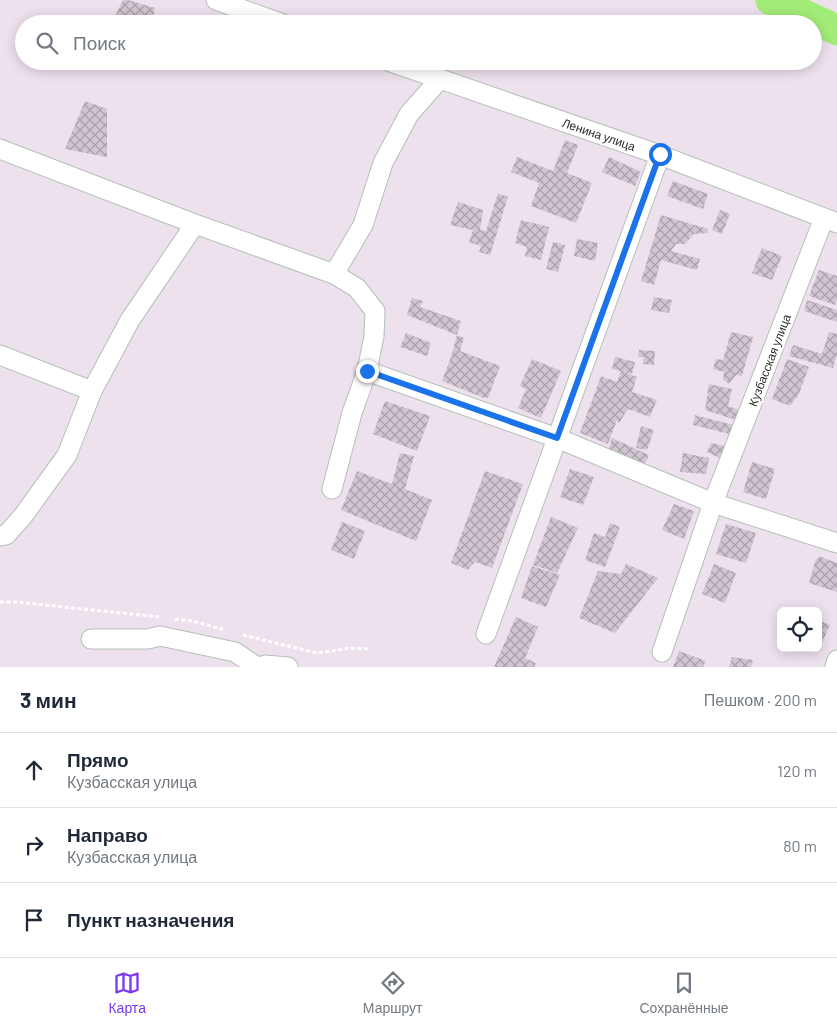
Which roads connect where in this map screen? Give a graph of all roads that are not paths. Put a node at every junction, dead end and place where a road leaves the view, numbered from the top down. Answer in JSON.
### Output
{"nodes":[{"id":1,"x":216,"y":0,"type":"edge"},
{"id":2,"x":258,"y":15,"type":"edge"},
{"id":3,"x":412,"y":70,"type":"edge"},
{"id":4,"x":439,"y":80,"type":"junction"},
{"id":5,"x":0,"y":149,"type":"edge"},
{"id":6,"x":660,"y":154,"type":"junction"},
{"id":7,"x":831,"y":220,"type":"edge"},
{"id":8,"x":195,"y":224,"type":"junction"},
{"id":9,"x":334,"y":274,"type":"junction"},
{"id":10,"x":0,"y":355,"type":"edge"},
{"id":11,"x":367,"y":371,"type":"junction"},
{"id":12,"x":92,"y":391,"type":"junction"},
{"id":13,"x":557,"y":438,"type":"junction"},
{"id":14,"x":332,"y":488,"type":"dead end"},
{"id":15,"x":713,"y":503,"type":"junction"},
{"id":16,"x":0,"y":536,"type":"edge"},
{"id":17,"x":837,"y":543,"type":"edge"},
{"id":18,"x":486,"y":634,"type":"dead end"},
{"id":19,"x":91,"y":639,"type":"dead end"},
{"id":20,"x":662,"y":652,"type":"dead end"},
{"id":21,"x":837,"y":660,"type":"edge"},
{"id":22,"x":258,"y":667,"type":"edge"},
{"id":23,"x":288,"y":667,"type":"edge"},
{"id":24,"x":835,"y":667,"type":"edge"}],
"edges":[{"from":1,"to":2,"type":"street"},
{"from":3,"to":4,"type":"street","name":"Ленина улица"},
{"from":4,"to":6,"type":"street","name":"Ленина улица"},
{"from":4,"to":9,"type":"street"},
{"from":5,"to":8,"type":"street"},
{"from":6,"to":7,"type":"street","name":"Ленина улица"},
{"from":6,"to":13,"type":"street"},
{"from":7,"to":15,"type":"street","name":"Кузбасская улица"},
{"from":8,"to":9,"type":"street"},
{"from":8,"to":12,"type":"street"},
{"from":9,"to":11,"type":"street"},
{"from":10,"to":12,"type":"street"},
{"from":11,"to":13,"type":"street"},
{"from":11,"to":14,"type":"street"},
{"from":12,"to":16,"type":"street"},
{"from":13,"to":15,"type":"street"},
{"from":13,"to":18,"type":"street"},
{"from":15,"to":17,"type":"street"},
{"from":15,"to":20,"type":"street","name":"Кузбасская улица"},
{"from":19,"to":22,"type":"street"},
{"from":21,"to":24,"type":"street"},
{"from":22,"to":23,"type":"street"}]}
